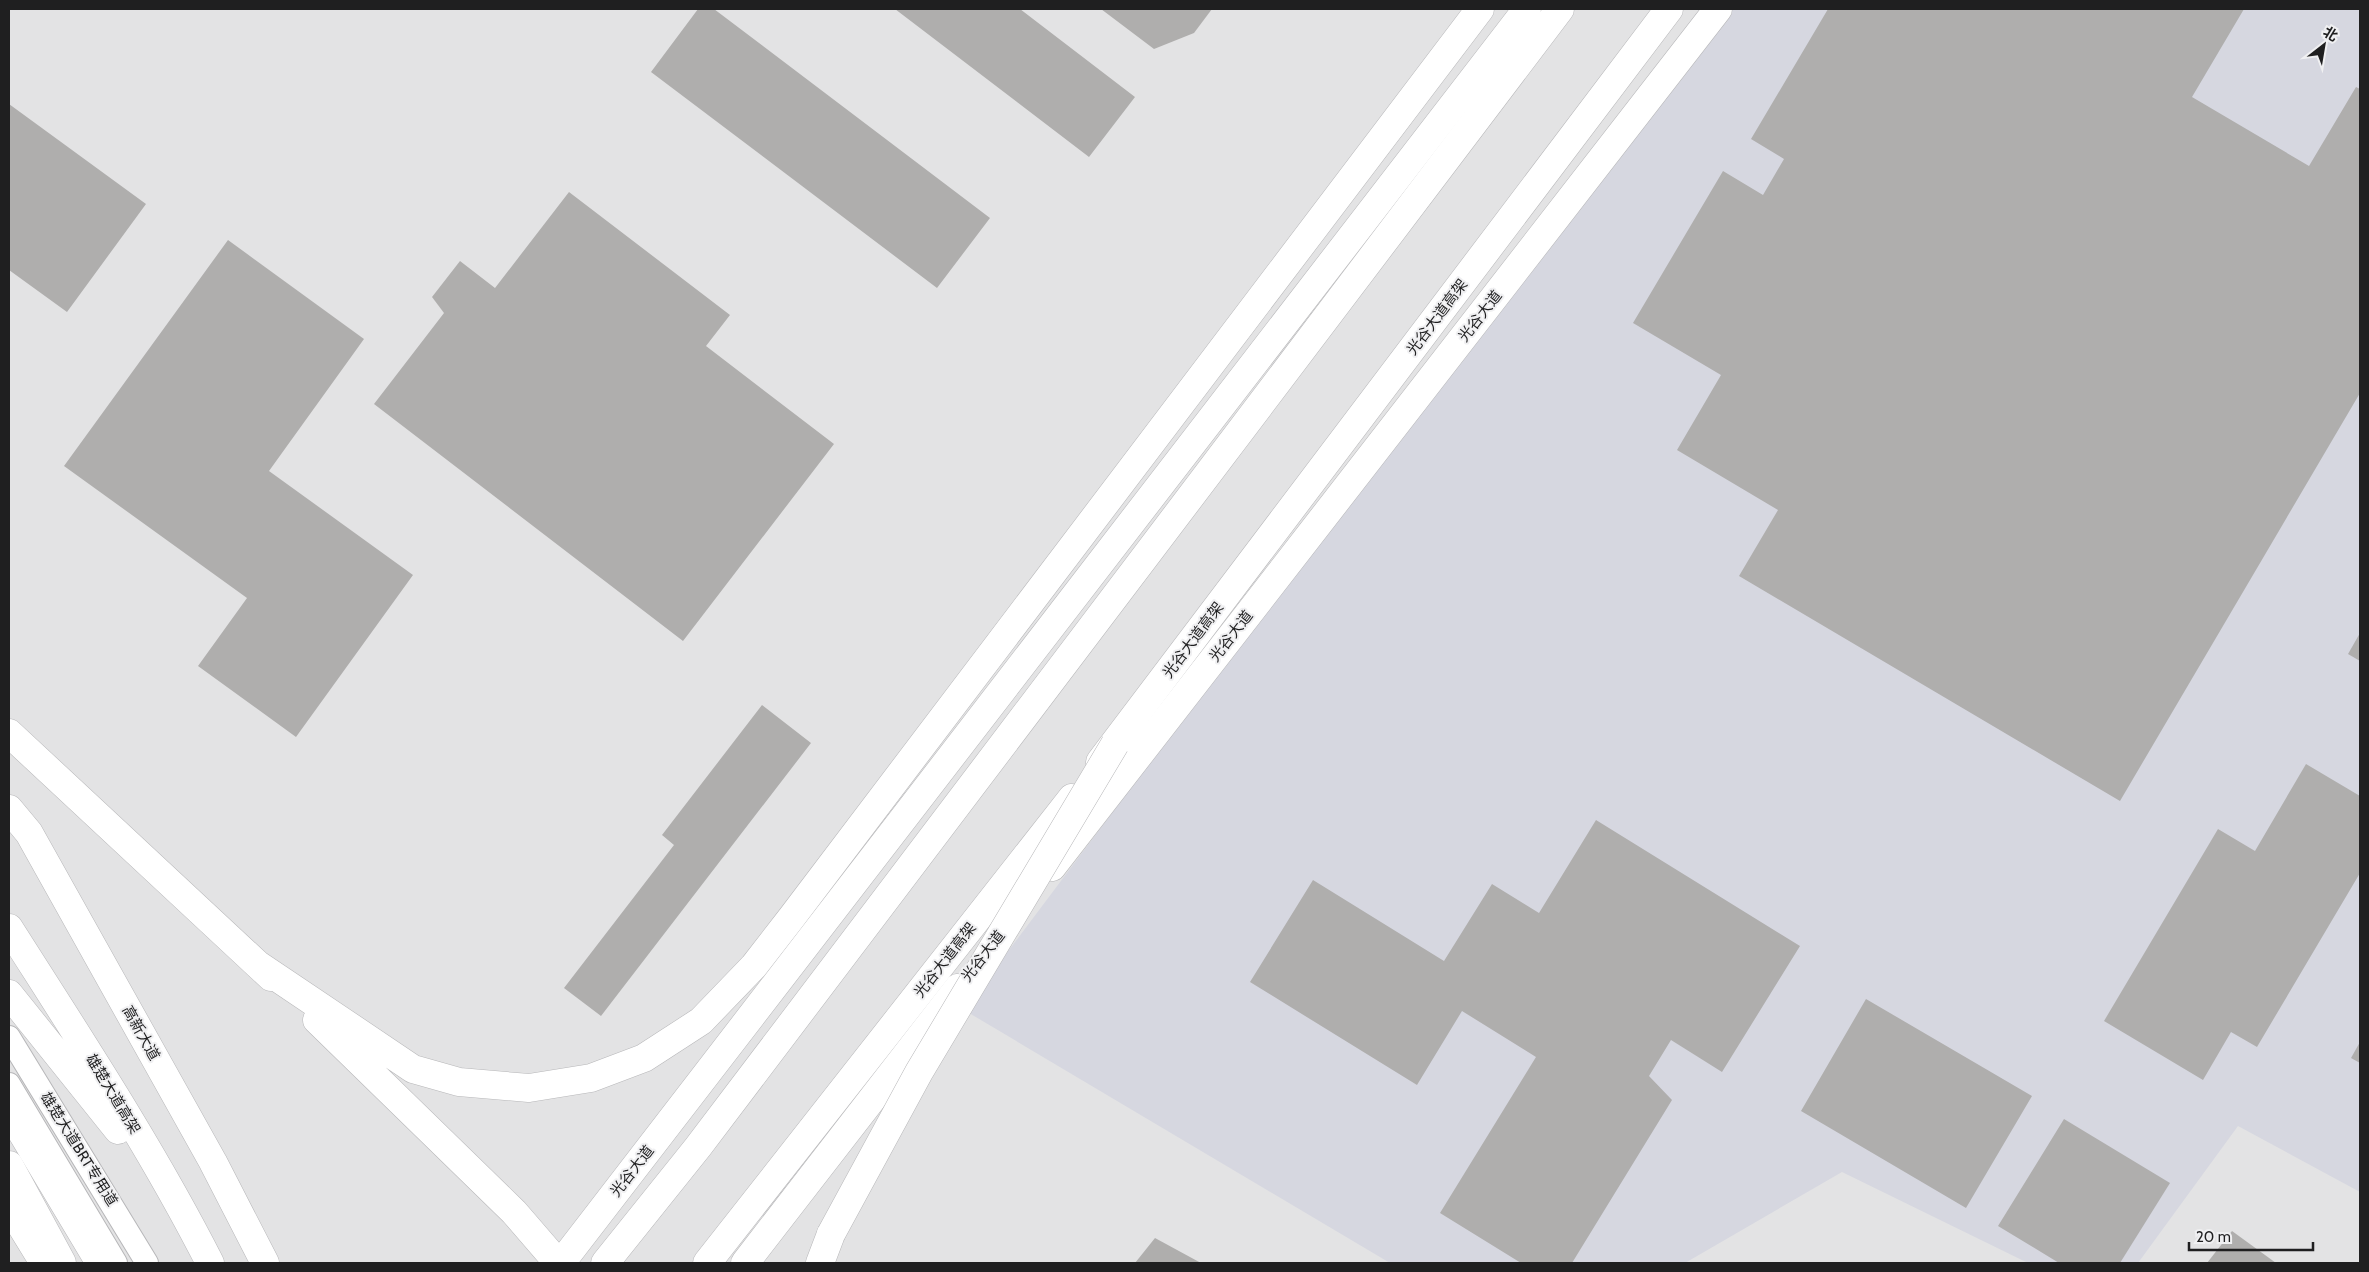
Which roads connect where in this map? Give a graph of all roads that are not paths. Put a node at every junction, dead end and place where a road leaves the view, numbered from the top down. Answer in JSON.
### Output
{"nodes":[{"id":1,"x":1480,"y":9,"type":"edge"},
{"id":2,"x":1527,"y":9,"type":"edge"},
{"id":3,"x":1560,"y":9,"type":"edge"},
{"id":4,"x":1669,"y":9,"type":"edge"},
{"id":5,"x":1718,"y":9,"type":"edge"},
{"id":6,"x":9,"y":733,"type":"edge"},
{"id":7,"x":1114,"y":744,"type":"junction"},
{"id":8,"x":9,"y":809,"type":"edge"},
{"id":9,"x":9,"y":928,"type":"edge"},
{"id":10,"x":257,"y":964,"type":"junction"},
{"id":11,"x":9,"y":994,"type":"edge"},
{"id":12,"x":9,"y":1037,"type":"edge"},
{"id":13,"x":9,"y":1084,"type":"edge"},
{"id":14,"x":9,"y":1111,"type":"edge"},
{"id":15,"x":9,"y":1165,"type":"edge"},
{"id":16,"x":9,"y":1206,"type":"edge"},
{"id":17,"x":185,"y":1214,"type":"junction"},
{"id":18,"x":44,"y":1263,"type":"edge"},
{"id":19,"x":62,"y":1263,"type":"edge"},
{"id":20,"x":100,"y":1263,"type":"edge"},
{"id":21,"x":116,"y":1263,"type":"edge"},
{"id":22,"x":147,"y":1263,"type":"edge"},
{"id":23,"x":210,"y":1263,"type":"edge"},
{"id":24,"x":265,"y":1263,"type":"edge"},
{"id":25,"x":559,"y":1263,"type":"edge"},
{"id":26,"x":605,"y":1263,"type":"edge"},
{"id":27,"x":707,"y":1263,"type":"edge"},
{"id":28,"x":745,"y":1263,"type":"edge"},
{"id":29,"x":820,"y":1263,"type":"edge"}],
"edges":[{"from":1,"to":10,"type":"main road"},
{"from":2,"to":25,"type":"main road","name":"光谷大道"},
{"from":3,"to":26,"type":"main road"},
{"from":4,"to":7,"type":"main road","name":"光谷大道高架"},
{"from":5,"to":28,"type":"main road","name":"光谷大道"},
{"from":6,"to":10,"type":"main road"},
{"from":7,"to":27,"type":"main road","name":"光谷大道高架","bridge":true},
{"from":7,"to":29,"type":"main road","bridge":true},
{"from":8,"to":24,"type":"main road","name":"高新大道"},
{"from":9,"to":17,"type":"main road","name":"雄楚大道高架"},
{"from":10,"to":25,"type":"main road"},
{"from":11,"to":17,"type":"main road"},
{"from":12,"to":22,"type":"lane","name":"雄楚大道BRT专用道"},
{"from":13,"to":21,"type":"lane","name":"雄楚大道BRT专用道"},
{"from":14,"to":20,"type":"main road"},
{"from":15,"to":19,"type":"main road"},
{"from":16,"to":18,"type":"main road"},
{"from":17,"to":23,"type":"main road","name":"雄楚大道高架"}]}
